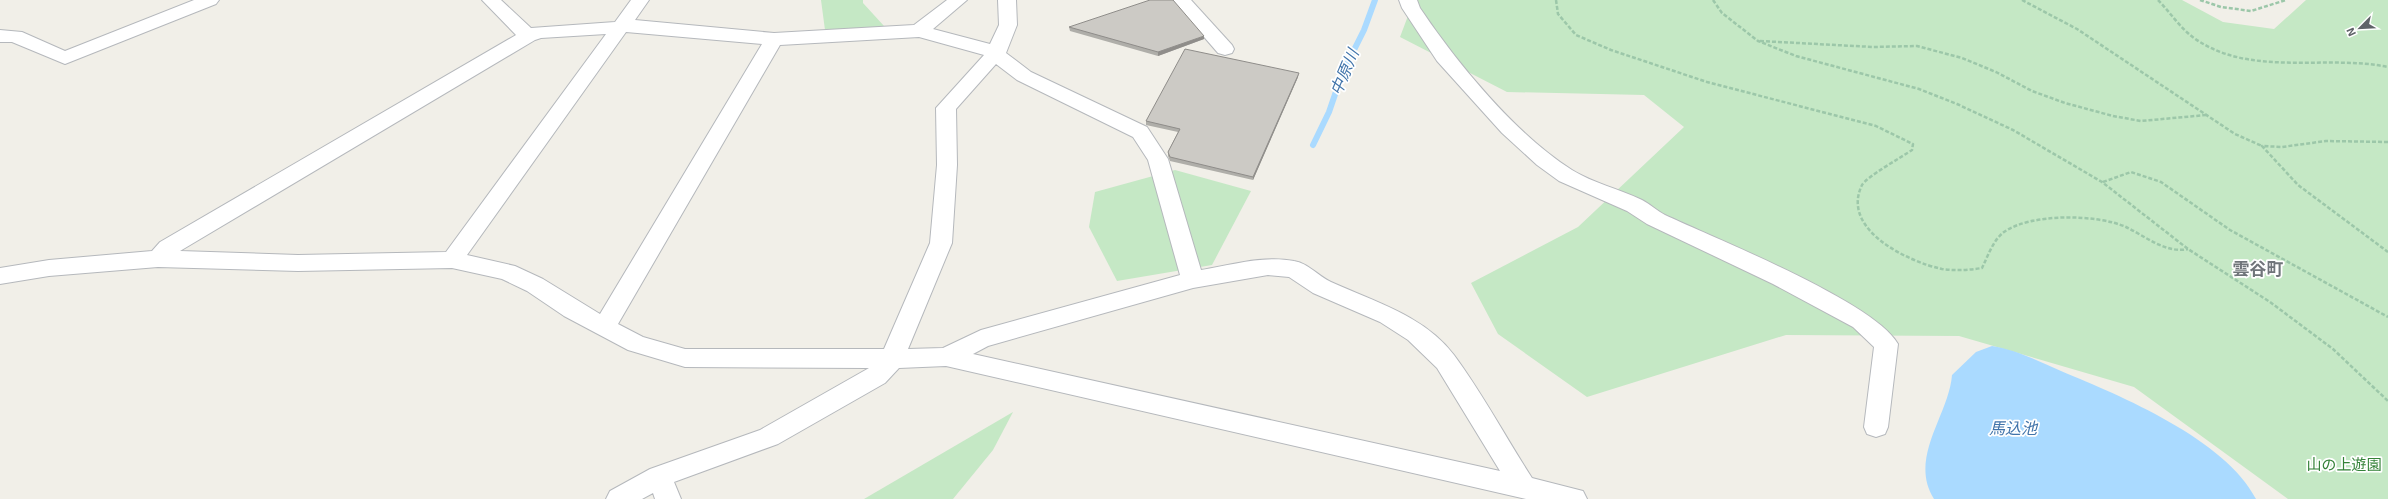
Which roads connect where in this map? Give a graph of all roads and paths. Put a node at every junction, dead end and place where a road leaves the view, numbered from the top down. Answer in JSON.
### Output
{"nodes":[{"id":1,"x":210,"y":0,"type":"edge"},
{"id":2,"x":490,"y":0,"type":"edge"},
{"id":3,"x":640,"y":0,"type":"edge"},
{"id":4,"x":958,"y":0,"type":"edge"},
{"id":5,"x":1007,"y":0,"type":"edge"},
{"id":6,"x":1181,"y":0,"type":"edge"},
{"id":7,"x":1408,"y":0,"type":"edge"},
{"id":8,"x":1556,"y":0,"type":"edge"},
{"id":9,"x":1713,"y":0,"type":"edge"},
{"id":10,"x":2022,"y":0,"type":"edge"},
{"id":11,"x":2158,"y":0,"type":"edge"},
{"id":12,"x":2200,"y":0,"type":"edge"},
{"id":13,"x":2286,"y":0,"type":"edge"},
{"id":14,"x":618,"y":28,"type":"junction"},
{"id":15,"x":918,"y":31,"type":"junction"},
{"id":16,"x":0,"y":36,"type":"edge"},
{"id":17,"x":528,"y":36,"type":"junction"},
{"id":18,"x":774,"y":40,"type":"junction"},
{"id":19,"x":1758,"y":41,"type":"junction"},
{"id":20,"x":1225,"y":49,"type":"dead end"},
{"id":21,"x":996,"y":53,"type":"junction"},
{"id":22,"x":2388,"y":67,"type":"edge"},
{"id":23,"x":2206,"y":115,"type":"junction"},
{"id":24,"x":2388,"y":142,"type":"edge"},
{"id":25,"x":2262,"y":146,"type":"junction"},
{"id":26,"x":2102,"y":182,"type":"junction"},
{"id":27,"x":2188,"y":249,"type":"junction"},
{"id":28,"x":2388,"y":252,"type":"edge"},
{"id":29,"x":158,"y":259,"type":"junction"},
{"id":30,"x":452,"y":260,"type":"junction"},
{"id":31,"x":0,"y":276,"type":"edge"},
{"id":32,"x":1193,"y":280,"type":"junction"},
{"id":33,"x":2388,"y":316,"type":"edge"},
{"id":34,"x":605,"y":326,"type":"junction"},
{"id":35,"x":946,"y":357,"type":"junction"},
{"id":36,"x":892,"y":359,"type":"junction"},
{"id":37,"x":2388,"y":401,"type":"edge"},
{"id":38,"x":1876,"y":427,"type":"dead end"},
{"id":39,"x":1523,"y":487,"type":"junction"},
{"id":40,"x":664,"y":488,"type":"edge"},
{"id":41,"x":618,"y":499,"type":"edge"},
{"id":42,"x":1574,"y":499,"type":"edge"}],
"edges":[{"from":1,"to":16,"type":"street"},
{"from":2,"to":17,"type":"street"},
{"from":3,"to":14,"type":"street"},
{"from":4,"to":15,"type":"street"},
{"from":5,"to":21,"type":"street"},
{"from":6,"to":20,"type":"street"},
{"from":7,"to":38,"type":"street"},
{"from":8,"to":27,"type":"path"},
{"from":9,"to":19,"type":"path"},
{"from":10,"to":23,"type":"path"},
{"from":11,"to":22,"type":"path"},
{"from":12,"to":13,"type":"path"},
{"from":14,"to":17,"type":"street"},
{"from":14,"to":18,"type":"street"},
{"from":14,"to":30,"type":"street"},
{"from":15,"to":18,"type":"street"},
{"from":15,"to":21,"type":"street"},
{"from":17,"to":29,"type":"street"},
{"from":18,"to":34,"type":"street"},
{"from":19,"to":23,"type":"path"},
{"from":19,"to":26,"type":"path"},
{"from":21,"to":32,"type":"street"},
{"from":21,"to":36,"type":"street"},
{"from":23,"to":25,"type":"path"},
{"from":24,"to":25,"type":"path"},
{"from":25,"to":28,"type":"path"},
{"from":26,"to":27,"type":"path"},
{"from":26,"to":33,"type":"path"},
{"from":27,"to":37,"type":"path"},
{"from":29,"to":30,"type":"street"},
{"from":29,"to":31,"type":"street"},
{"from":30,"to":34,"type":"street"},
{"from":32,"to":35,"type":"street"},
{"from":32,"to":39,"type":"street"},
{"from":34,"to":36,"type":"street"},
{"from":35,"to":36,"type":"street"},
{"from":35,"to":39,"type":"street"},
{"from":36,"to":40,"type":"street"},
{"from":39,"to":42,"type":"street"},
{"from":40,"to":41,"type":"street"}]}
